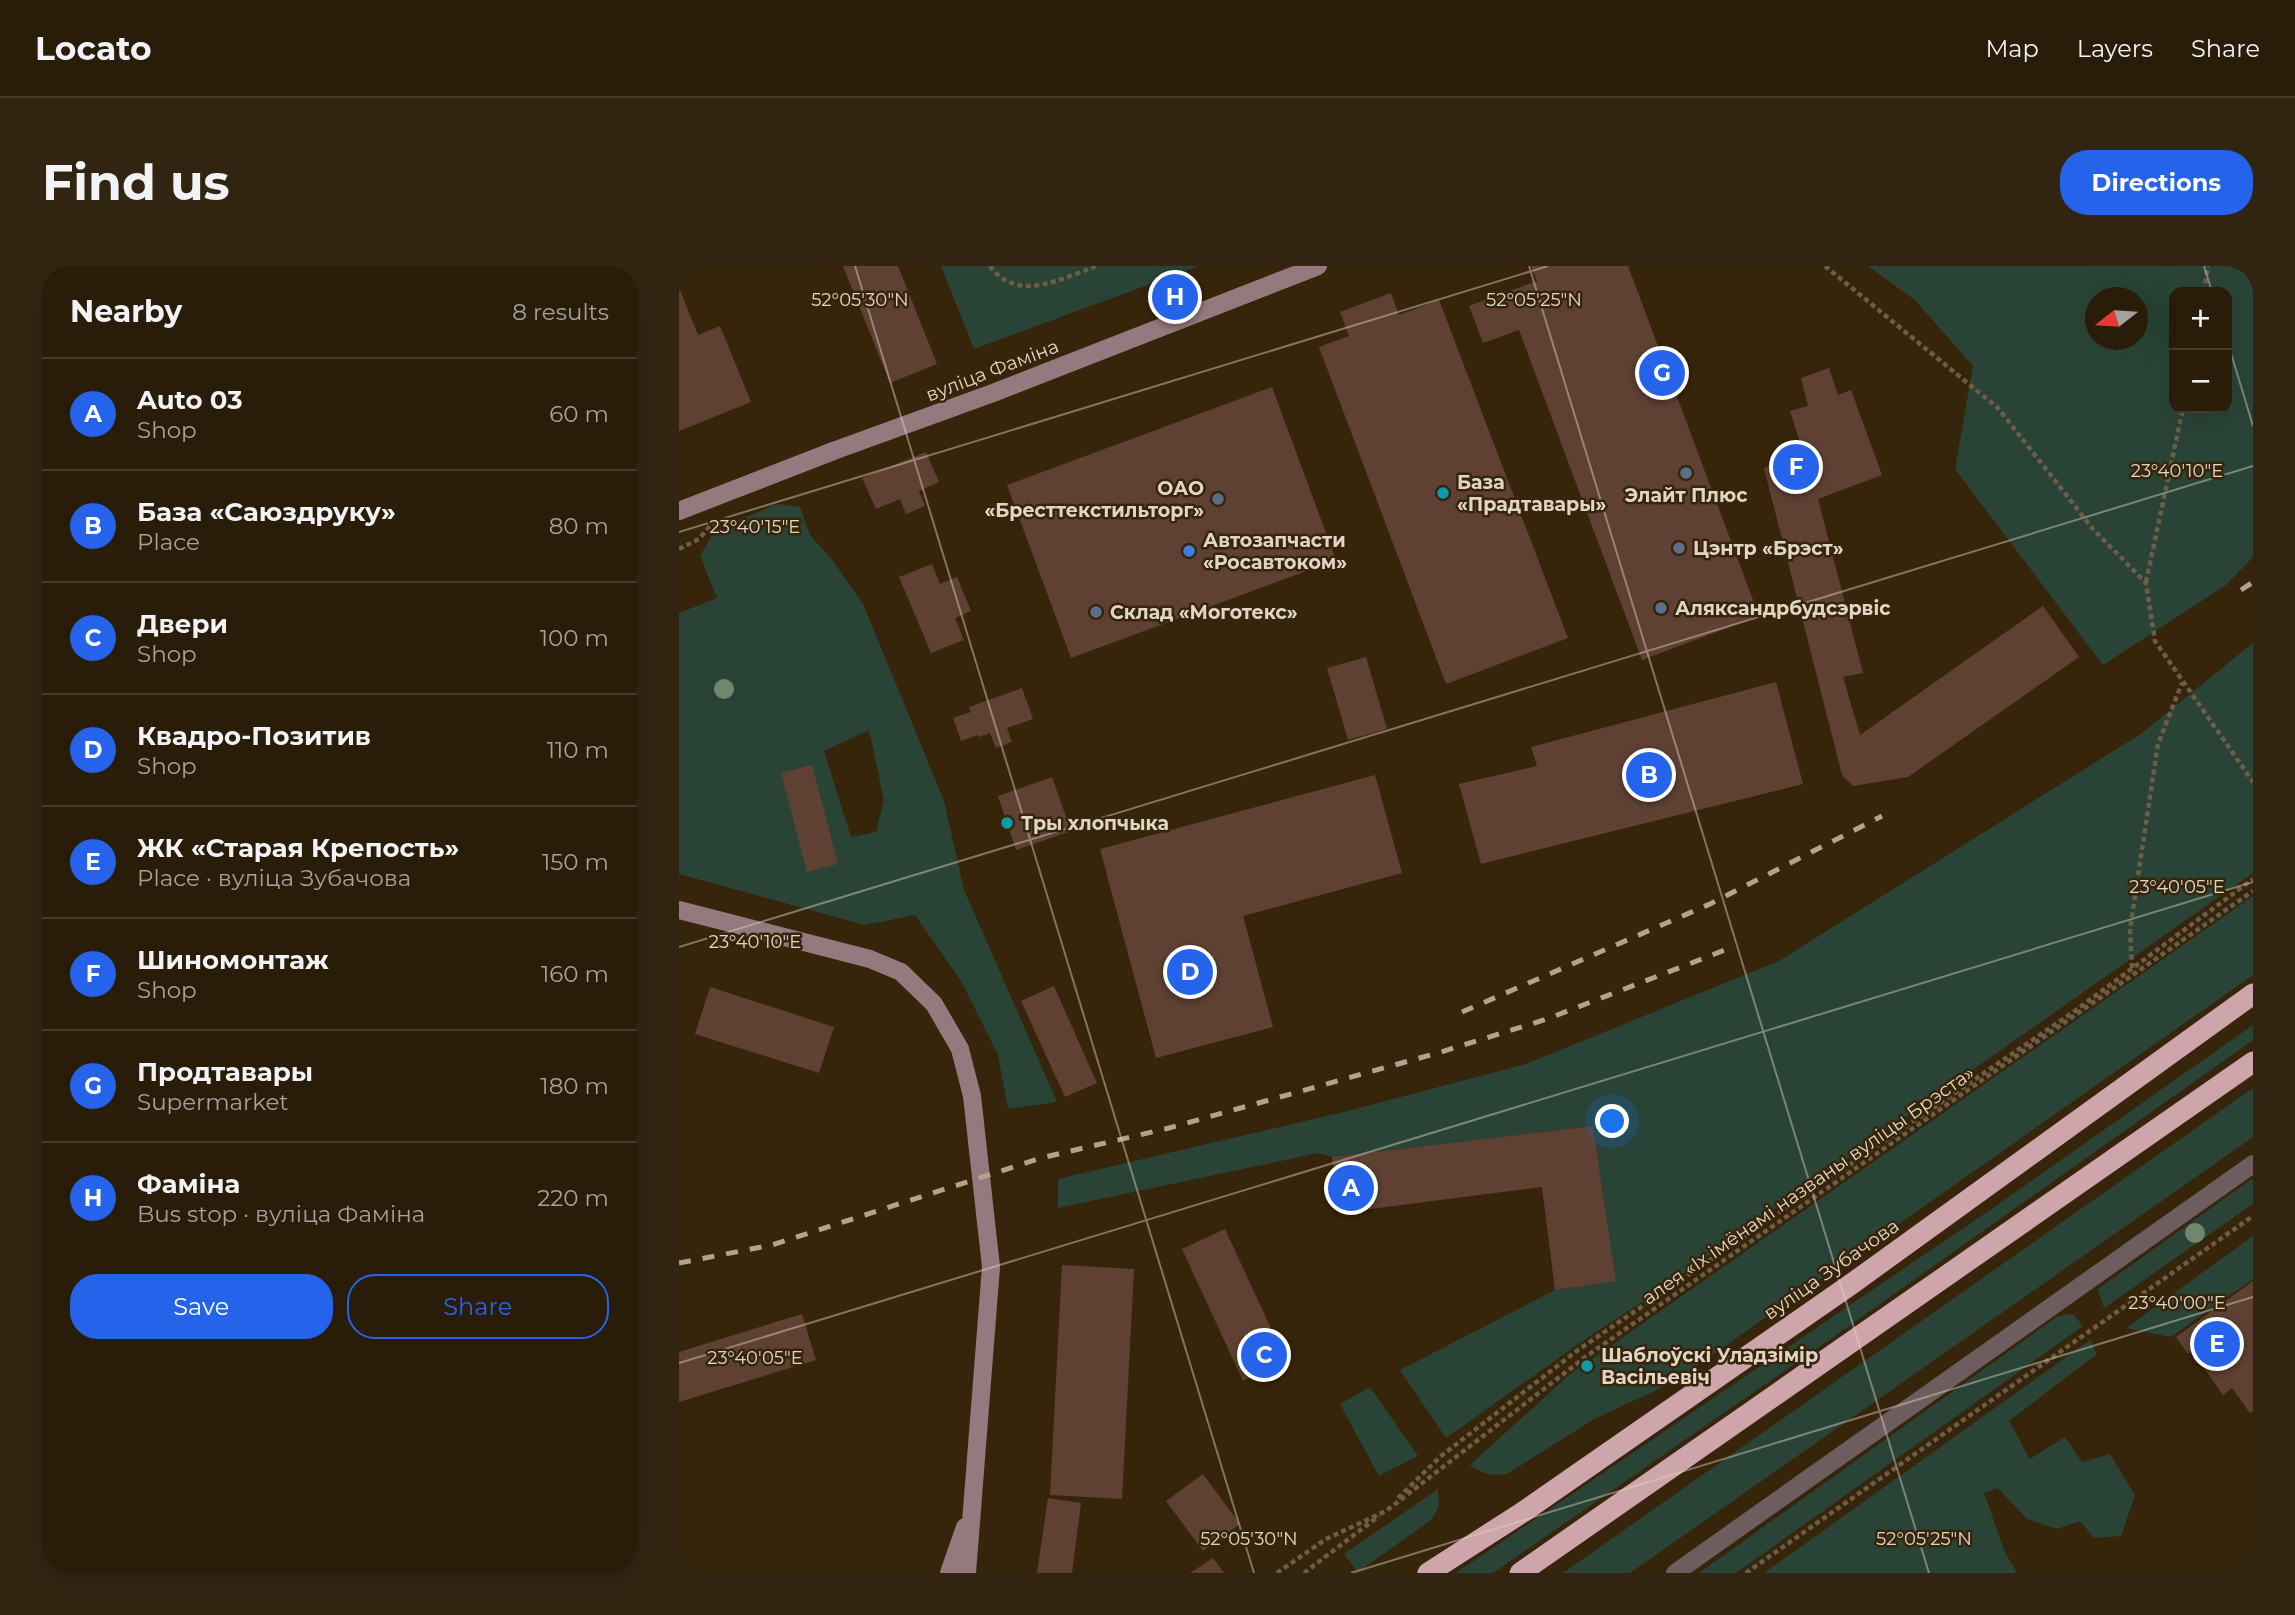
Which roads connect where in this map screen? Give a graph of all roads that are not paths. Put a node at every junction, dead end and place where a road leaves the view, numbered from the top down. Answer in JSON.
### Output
{"nodes":[{"id":1,"x":1318,"y":266,"type":"edge"},
{"id":2,"x":679,"y":511,"type":"edge"},
{"id":3,"x":679,"y":909,"type":"edge"},
{"id":4,"x":2253,"y":993,"type":"edge"},
{"id":5,"x":2253,"y":1062,"type":"edge"},
{"id":6,"x":2253,"y":1164,"type":"edge"},
{"id":7,"x":973,"y":1504,"type":"junction"},
{"id":8,"x":949,"y":1573,"type":"edge"},
{"id":9,"x":967,"y":1573,"type":"edge"},
{"id":10,"x":1428,"y":1573,"type":"edge"},
{"id":11,"x":1520,"y":1573,"type":"edge"},
{"id":12,"x":1675,"y":1573,"type":"edge"}],
"edges":[{"from":1,"to":2,"type":"main road","name":"вуліца Фаміна"},
{"from":3,"to":7,"type":"main road"},
{"from":4,"to":10,"type":"highway","name":"вуліца Зубачова"},
{"from":5,"to":11,"type":"highway"},
{"from":6,"to":12,"type":"street"},
{"from":7,"to":8,"type":"main road"},
{"from":7,"to":9,"type":"main road"}]}
